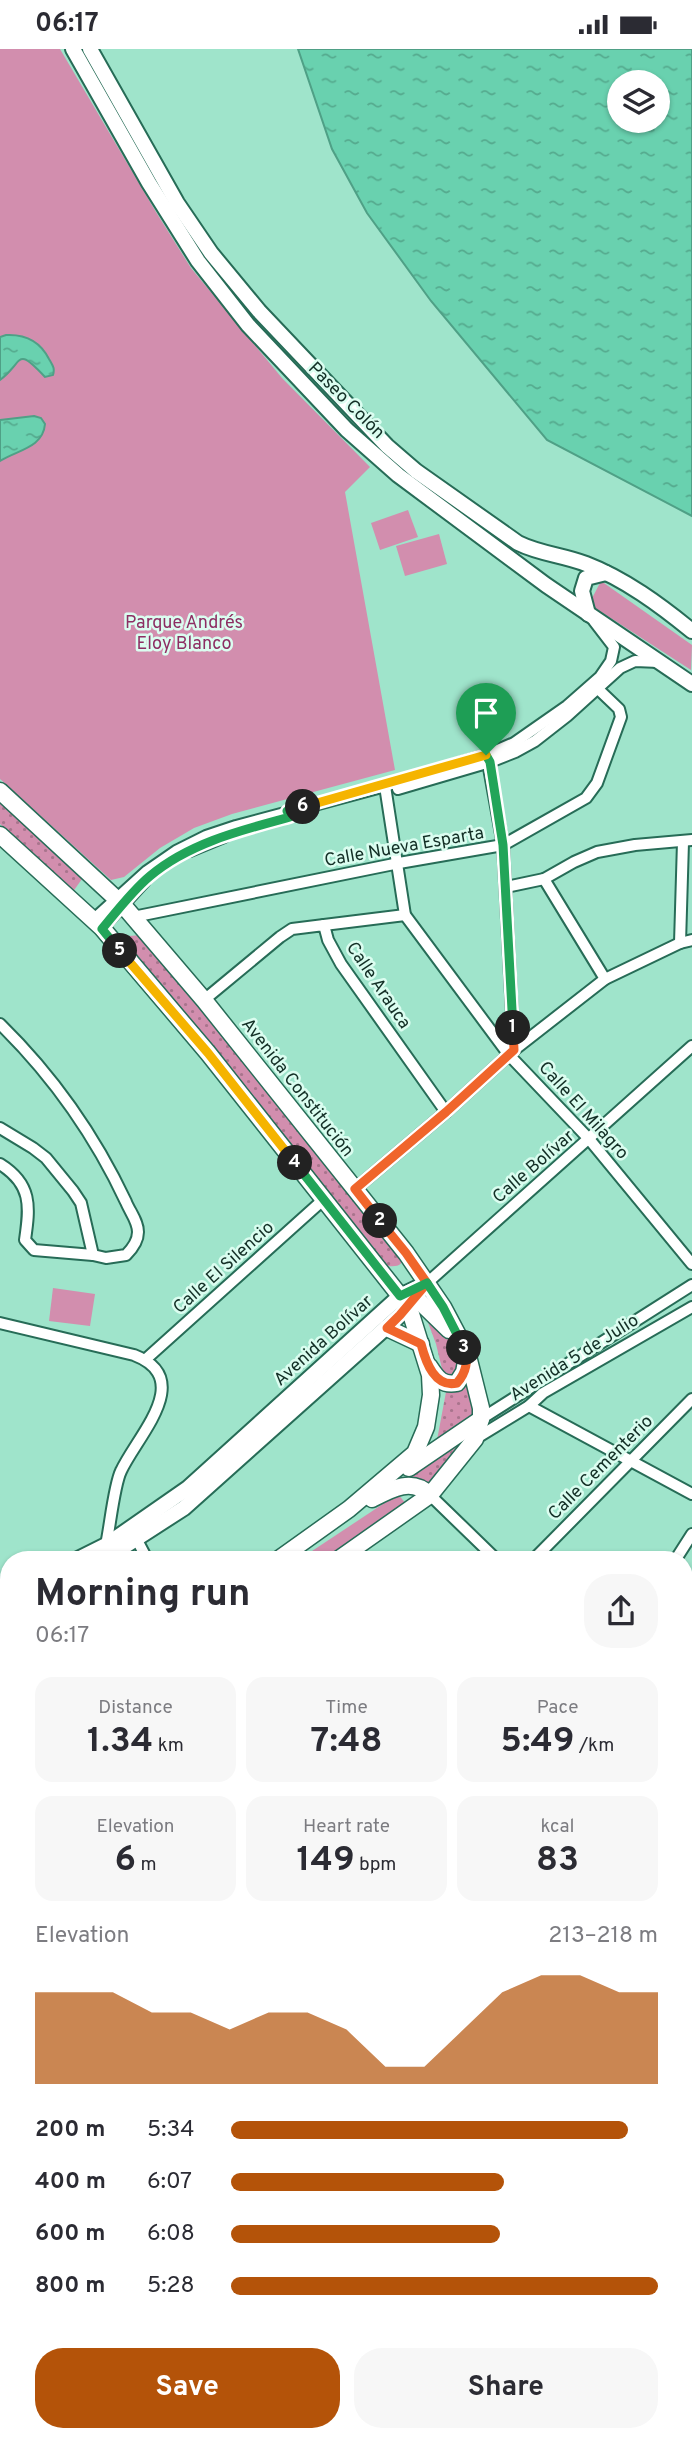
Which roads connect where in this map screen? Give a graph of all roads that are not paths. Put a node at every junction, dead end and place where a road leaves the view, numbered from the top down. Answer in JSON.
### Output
{"nodes":[{"id":1,"x":73,"y":49,"type":"edge"},
{"id":2,"x":93,"y":50,"type":"edge"},
{"id":3,"x":606,"y":573,"type":"junction"},
{"id":4,"x":588,"y":614,"type":"junction"},
{"id":5,"x":692,"y":631,"type":"edge"},
{"id":6,"x":663,"y":663,"type":"junction"},
{"id":7,"x":692,"y":676,"type":"edge"},
{"id":8,"x":692,"y":684,"type":"edge"},
{"id":9,"x":597,"y":688,"type":"junction"},
{"id":10,"x":488,"y":758,"type":"junction"},
{"id":11,"x":386,"y":789,"type":"junction"},
{"id":12,"x":0,"y":791,"type":"edge"},
{"id":13,"x":0,"y":835,"type":"edge"},
{"id":14,"x":687,"y":841,"type":"edge"},
{"id":15,"x":503,"y":845,"type":"junction"},
{"id":16,"x":399,"y":863,"type":"junction"},
{"id":17,"x":544,"y":879,"type":"junction"},
{"id":18,"x":506,"y":887,"type":"junction"},
{"id":19,"x":124,"y":907,"type":"junction"},
{"id":20,"x":405,"y":915,"type":"junction"},
{"id":21,"x":98,"y":924,"type":"junction"},
{"id":22,"x":324,"y":925,"type":"junction"},
{"id":23,"x":692,"y":940,"type":"edge"},
{"id":24,"x":680,"y":943,"type":"junction"},
{"id":25,"x":605,"y":979,"type":"junction"},
{"id":26,"x":204,"y":1000,"type":"junction"},
{"id":27,"x":0,"y":1024,"type":"edge"},
{"id":28,"x":692,"y":1046,"type":"edge"},
{"id":29,"x":511,"y":1052,"type":"junction"},
{"id":30,"x":446,"y":1112,"type":"junction"},
{"id":31,"x":0,"y":1128,"type":"edge"},
{"id":32,"x":589,"y":1139,"type":"junction"},
{"id":33,"x":0,"y":1164,"type":"edge"},
{"id":34,"x":355,"y":1189,"type":"junction"},
{"id":35,"x":323,"y":1200,"type":"junction"},
{"id":36,"x":93,"y":1255,"type":"junction"},
{"id":37,"x":692,"y":1264,"type":"edge"},
{"id":38,"x":427,"y":1283,"type":"junction"},
{"id":39,"x":692,"y":1285,"type":"edge"},
{"id":40,"x":408,"y":1300,"type":"junction"},
{"id":41,"x":692,"y":1307,"type":"edge"},
{"id":42,"x":0,"y":1323,"type":"edge"},
{"id":43,"x":387,"y":1328,"type":"junction"},
{"id":44,"x":422,"y":1348,"type":"junction"},
{"id":45,"x":464,"y":1348,"type":"junction"},
{"id":46,"x":146,"y":1359,"type":"junction"},
{"id":47,"x":692,"y":1399,"type":"edge"},
{"id":48,"x":529,"y":1406,"type":"junction"},
{"id":49,"x":481,"y":1419,"type":"junction"},
{"id":50,"x":475,"y":1439,"type":"junction"},
{"id":51,"x":629,"y":1462,"type":"junction"},
{"id":52,"x":692,"y":1494,"type":"edge"},
{"id":53,"x":430,"y":1495,"type":"junction"},
{"id":54,"x":349,"y":1509,"type":"junction"},
{"id":55,"x":692,"y":1534,"type":"edge"},
{"id":56,"x":137,"y":1540,"type":"junction"},
{"id":57,"x":106,"y":1551,"type":"edge"},
{"id":58,"x":107,"y":1551,"type":"edge"},
{"id":59,"x":109,"y":1551,"type":"edge"},
{"id":60,"x":143,"y":1551,"type":"edge"},
{"id":61,"x":290,"y":1551,"type":"edge"},
{"id":62,"x":350,"y":1551,"type":"edge"},
{"id":63,"x":488,"y":1551,"type":"edge"},
{"id":64,"x":542,"y":1551,"type":"edge"},
{"id":65,"x":682,"y":1551,"type":"edge"}],
"edges":[{"from":1,"to":4,"type":"street","name":"Paseo Colón"},
{"from":2,"to":3,"type":"street","name":"Paseo Colón"},
{"from":3,"to":4,"type":"street"},
{"from":3,"to":5,"type":"street","name":"Paseo Colón"},
{"from":4,"to":6,"type":"street","name":"Paseo Colón"},
{"from":4,"to":10,"type":"street"},
{"from":6,"to":7,"type":"street"},
{"from":6,"to":8,"type":"street","name":"Paseo Colón"},
{"from":6,"to":9,"type":"street"},
{"from":9,"to":10,"type":"street"},
{"from":9,"to":15,"type":"street","name":"Calle Nueva Esparta"},
{"from":10,"to":11,"type":"street"},
{"from":10,"to":15,"type":"street"},
{"from":11,"to":16,"type":"street"},
{"from":11,"to":19,"type":"street"},
{"from":12,"to":19,"type":"main road","name":"Avenida Constitución"},
{"from":13,"to":21,"type":"main road"},
{"from":14,"to":17,"type":"street"},
{"from":14,"to":24,"type":"street"},
{"from":15,"to":16,"type":"street","name":"Calle Nueva Esparta"},
{"from":15,"to":18,"type":"street"},
{"from":16,"to":19,"type":"street","name":"Calle Nueva Esparta"},
{"from":16,"to":20,"type":"street"},
{"from":17,"to":18,"type":"street"},
{"from":17,"to":25,"type":"street"},
{"from":18,"to":29,"type":"street"},
{"from":19,"to":21,"type":"street"},
{"from":19,"to":26,"type":"main road","name":"Avenida Constitución"},
{"from":20,"to":22,"type":"street"},
{"from":20,"to":29,"type":"street","name":"Calle El Milagro"},
{"from":21,"to":35,"type":"main road"},
{"from":22,"to":26,"type":"street"},
{"from":22,"to":30,"type":"street","name":"Calle Arauca"},
{"from":23,"to":24,"type":"street"},
{"from":24,"to":25,"type":"street"},
{"from":25,"to":29,"type":"street"},
{"from":26,"to":34,"type":"main road","name":"Avenida Constitución"},
{"from":27,"to":36,"type":"street"},
{"from":28,"to":32,"type":"street","name":"Calle Bolívar"},
{"from":29,"to":30,"type":"street"},
{"from":29,"to":32,"type":"street","name":"Calle El Milagro"},
{"from":30,"to":34,"type":"street"},
{"from":31,"to":36,"type":"street"},
{"from":32,"to":37,"type":"street","name":"Calle El Milagro"},
{"from":32,"to":38,"type":"street","name":"Calle Bolívar"},
{"from":33,"to":36,"type":"street"},
{"from":34,"to":38,"type":"main road","name":"Avenida Constitución"},
{"from":35,"to":40,"type":"main road"},
{"from":35,"to":46,"type":"street","name":"Calle El Silencio"},
{"from":38,"to":40,"type":"street","name":"Avenida Bolívar"},
{"from":38,"to":45,"type":"main road","name":"Avenida Constitución"},
{"from":39,"to":49,"type":"street","name":"Avenida 5 de Julio"},
{"from":40,"to":43,"type":"street","name":"Avenida Bolívar"},
{"from":40,"to":44,"type":"main road"},
{"from":40,"to":45,"type":"main road"},
{"from":40,"to":58,"type":"street","name":"Avenida Bolívar"},
{"from":41,"to":48,"type":"street","name":"Avenida 5 de Julio"},
{"from":42,"to":46,"type":"street"},
{"from":43,"to":44,"type":"main road"},
{"from":43,"to":56,"type":"street","name":"Avenida Bolívar"},
{"from":44,"to":45,"type":"main road"},
{"from":44,"to":54,"type":"main road"},
{"from":45,"to":49,"type":"main road","name":"Avenida Constitución"},
{"from":46,"to":57,"type":"street"},
{"from":47,"to":51,"type":"street","name":"Calle Cementerio"},
{"from":48,"to":50,"type":"street","name":"Avenida 5 de Julio"},
{"from":48,"to":51,"type":"street"},
{"from":49,"to":50,"type":"main road","name":"Avenida Constitución"},
{"from":49,"to":54,"type":"main road"},
{"from":50,"to":53,"type":"main road","name":"Avenida Constitución"},
{"from":51,"to":52,"type":"street"},
{"from":51,"to":64,"type":"street","name":"Calle Cementerio"},
{"from":53,"to":54,"type":"main road"},
{"from":53,"to":62,"type":"main road","name":"Avenida Constitución"},
{"from":53,"to":63,"type":"street"},
{"from":54,"to":61,"type":"main road"},
{"from":55,"to":65,"type":"street"},
{"from":56,"to":59,"type":"street","name":"Avenida Bolívar"},
{"from":56,"to":60,"type":"street"}]}
